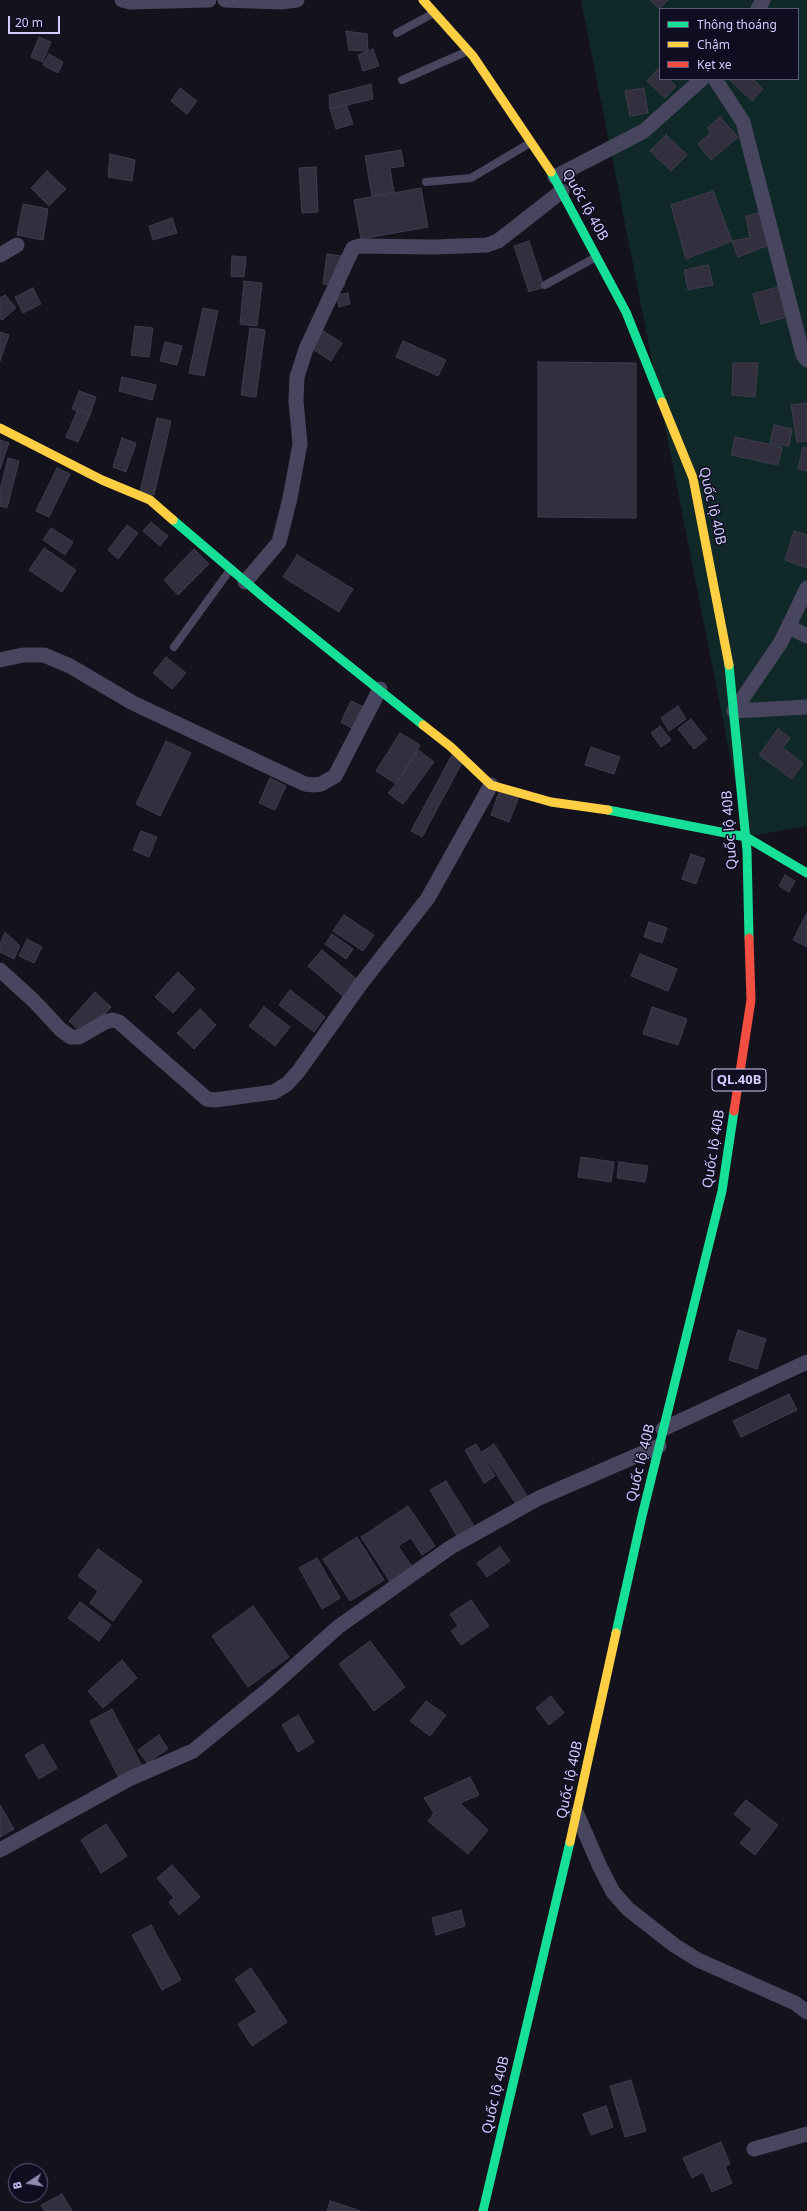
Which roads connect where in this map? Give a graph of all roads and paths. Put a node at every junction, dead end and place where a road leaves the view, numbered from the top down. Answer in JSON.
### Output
{"nodes":[{"id":1,"x":122,"y":0,"type":"edge"},
{"id":2,"x":209,"y":0,"type":"edge"},
{"id":3,"x":224,"y":0,"type":"edge"},
{"id":4,"x":297,"y":0,"type":"edge"},
{"id":5,"x":423,"y":0,"type":"edge"},
{"id":6,"x":434,"y":13,"type":"junction"},
{"id":7,"x":396,"y":33,"type":"dead end"},
{"id":8,"x":468,"y":51,"type":"junction"},
{"id":9,"x":402,"y":80,"type":"dead end"},
{"id":10,"x":701,"y":80,"type":"edge"},
{"id":11,"x":716,"y":80,"type":"edge"},
{"id":12,"x":531,"y":142,"type":"junction"},
{"id":13,"x":555,"y":178,"type":"junction"},
{"id":14,"x":426,"y":182,"type":"dead end"},
{"id":15,"x":562,"y":191,"type":"junction"},
{"id":16,"x":17,"y":245,"type":"dead end"},
{"id":17,"x":0,"y":255,"type":"edge"},
{"id":18,"x":597,"y":256,"type":"junction"},
{"id":19,"x":545,"y":285,"type":"dead end"},
{"id":20,"x":807,"y":360,"type":"edge"},
{"id":21,"x":0,"y":428,"type":"edge"},
{"id":22,"x":230,"y":569,"type":"junction"},
{"id":23,"x":245,"y":582,"type":"junction"},
{"id":24,"x":807,"y":588,"type":"edge"},
{"id":25,"x":789,"y":627,"type":"junction"},
{"id":26,"x":807,"y":636,"type":"edge"},
{"id":27,"x":174,"y":647,"type":"dead end"},
{"id":28,"x":0,"y":660,"type":"edge"},
{"id":29,"x":380,"y":689,"type":"junction"},
{"id":30,"x":807,"y":707,"type":"edge"},
{"id":31,"x":734,"y":711,"type":"junction"},
{"id":32,"x":491,"y":785,"type":"junction"},
{"id":33,"x":746,"y":837,"type":"junction"},
{"id":34,"x":807,"y":873,"type":"edge"},
{"id":35,"x":0,"y":970,"type":"edge"},
{"id":36,"x":807,"y":1362,"type":"edge"},
{"id":37,"x":664,"y":1429,"type":"junction"},
{"id":38,"x":659,"y":1446,"type":"junction"},
{"id":39,"x":578,"y":1814,"type":"junction"},
{"id":40,"x":0,"y":1850,"type":"edge"},
{"id":41,"x":807,"y":2012,"type":"edge"},
{"id":42,"x":807,"y":2134,"type":"edge"},
{"id":43,"x":754,"y":2149,"type":"dead end"},
{"id":44,"x":483,"y":2211,"type":"edge"}],
"edges":[{"from":1,"to":2,"type":"street"},
{"from":3,"to":4,"type":"street"},
{"from":5,"to":6,"type":"main road","name":"Quốc lộ 40B","number":"QL.40B"},
{"from":6,"to":7,"type":"lane"},
{"from":6,"to":8,"type":"main road","name":"Quốc lộ 40B","number":"QL.40B"},
{"from":8,"to":9,"type":"lane"},
{"from":8,"to":12,"type":"main road","name":"Quốc lộ 40B","number":"QL.40B"},
{"from":10,"to":13,"type":"street"},
{"from":11,"to":20,"type":"street"},
{"from":12,"to":13,"type":"main road","name":"Quốc lộ 40B","number":"QL.40B"},
{"from":12,"to":14,"type":"lane"},
{"from":13,"to":15,"type":"main road","name":"Quốc lộ 40B","number":"QL.40B"},
{"from":15,"to":18,"type":"main road","name":"Quốc lộ 40B","number":"QL.40B"},
{"from":15,"to":23,"type":"street"},
{"from":16,"to":17,"type":"street"},
{"from":18,"to":19,"type":"lane"},
{"from":18,"to":31,"type":"main road","name":"Quốc lộ 40B","number":"QL.40B"},
{"from":21,"to":22,"type":"main road"},
{"from":22,"to":23,"type":"main road"},
{"from":22,"to":27,"type":"lane"},
{"from":23,"to":29,"type":"main road"},
{"from":24,"to":25,"type":"street"},
{"from":25,"to":26,"type":"street"},
{"from":25,"to":31,"type":"street"},
{"from":28,"to":29,"type":"street"},
{"from":29,"to":32,"type":"main road"},
{"from":30,"to":31,"type":"street"},
{"from":31,"to":33,"type":"main road","name":"Quốc lộ 40B","number":"QL.40B"},
{"from":32,"to":33,"type":"main road"},
{"from":32,"to":35,"type":"street"},
{"from":33,"to":34,"type":"main road"},
{"from":33,"to":37,"type":"main road","name":"Quốc lộ 40B","number":"QL.40B"},
{"from":36,"to":37,"type":"street"},
{"from":37,"to":38,"type":"main road","name":"Quốc lộ 40B","number":"QL.40B"},
{"from":38,"to":39,"type":"main road","name":"Quốc lộ 40B","number":"QL.40B"},
{"from":38,"to":40,"type":"street"},
{"from":39,"to":41,"type":"street"},
{"from":39,"to":44,"type":"main road","name":"Quốc lộ 40B","number":"QL.40B"},
{"from":42,"to":43,"type":"street"}]}
